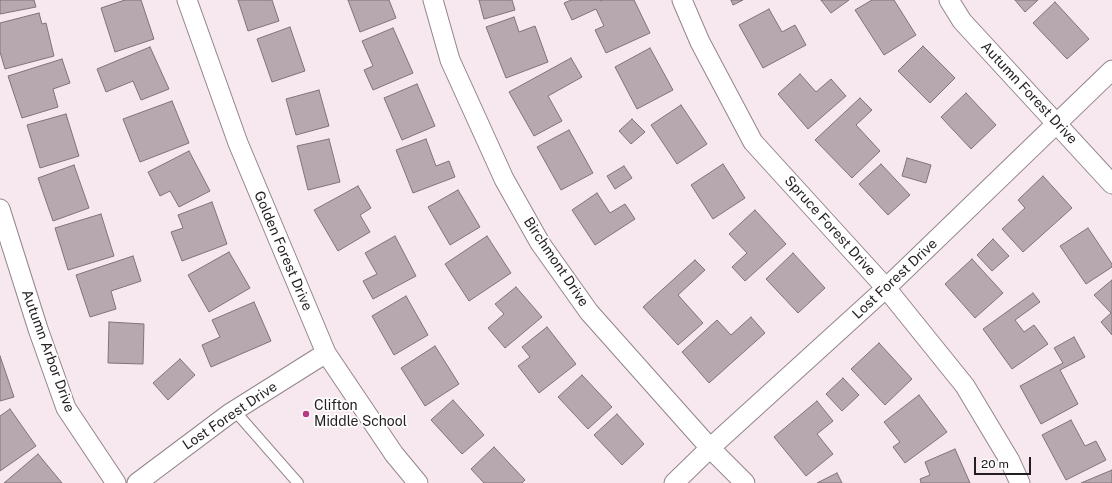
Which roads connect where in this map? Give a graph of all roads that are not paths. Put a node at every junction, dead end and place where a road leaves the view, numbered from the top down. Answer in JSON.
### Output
{"nodes":[{"id":1,"x":186,"y":0,"type":"edge"},
{"id":2,"x":433,"y":0,"type":"edge"},
{"id":3,"x":682,"y":0,"type":"edge"},
{"id":4,"x":950,"y":0,"type":"edge"},
{"id":5,"x":1112,"y":70,"type":"edge"},
{"id":6,"x":1057,"y":123,"type":"junction"},
{"id":7,"x":1112,"y":184,"type":"edge"},
{"id":8,"x":0,"y":209,"type":"edge"},
{"id":9,"x":886,"y":288,"type":"junction"},
{"id":10,"x":326,"y":353,"type":"junction"},
{"id":11,"x":234,"y":410,"type":"junction"},
{"id":12,"x":710,"y":448,"type":"junction"},
{"id":13,"x":116,"y":483,"type":"edge"},
{"id":14,"x":137,"y":483,"type":"edge"},
{"id":15,"x":298,"y":483,"type":"edge"},
{"id":16,"x":418,"y":483,"type":"edge"},
{"id":17,"x":674,"y":483,"type":"edge"},
{"id":18,"x":745,"y":483,"type":"edge"},
{"id":19,"x":1020,"y":483,"type":"edge"}],
"edges":[{"from":1,"to":10,"type":"street","name":"Golden Forest Drive"},
{"from":2,"to":12,"type":"street","name":"Birchmont Drive"},
{"from":3,"to":9,"type":"street","name":"Spruce Forest Drive"},
{"from":4,"to":6,"type":"street","name":"Autumn Forest Drive"},
{"from":5,"to":6,"type":"street","name":"Lost Forest Drive"},
{"from":6,"to":7,"type":"street","name":"Autumn Forest Drive"},
{"from":6,"to":9,"type":"street","name":"Lost Forest Drive"},
{"from":8,"to":13,"type":"street","name":"Autumn Arbor Drive"},
{"from":9,"to":12,"type":"street","name":"Lost Forest Drive"},
{"from":9,"to":19,"type":"street","name":"Spruce Forest Drive"},
{"from":10,"to":11,"type":"street","name":"Lost Forest Drive"},
{"from":10,"to":16,"type":"street","name":"Golden Forest Drive"},
{"from":11,"to":14,"type":"street","name":"Lost Forest Drive"},
{"from":11,"to":15,"type":"lane"},
{"from":12,"to":17,"type":"street","name":"Lost Forest Drive"},
{"from":12,"to":18,"type":"street","name":"Birchmont Drive"}]}
